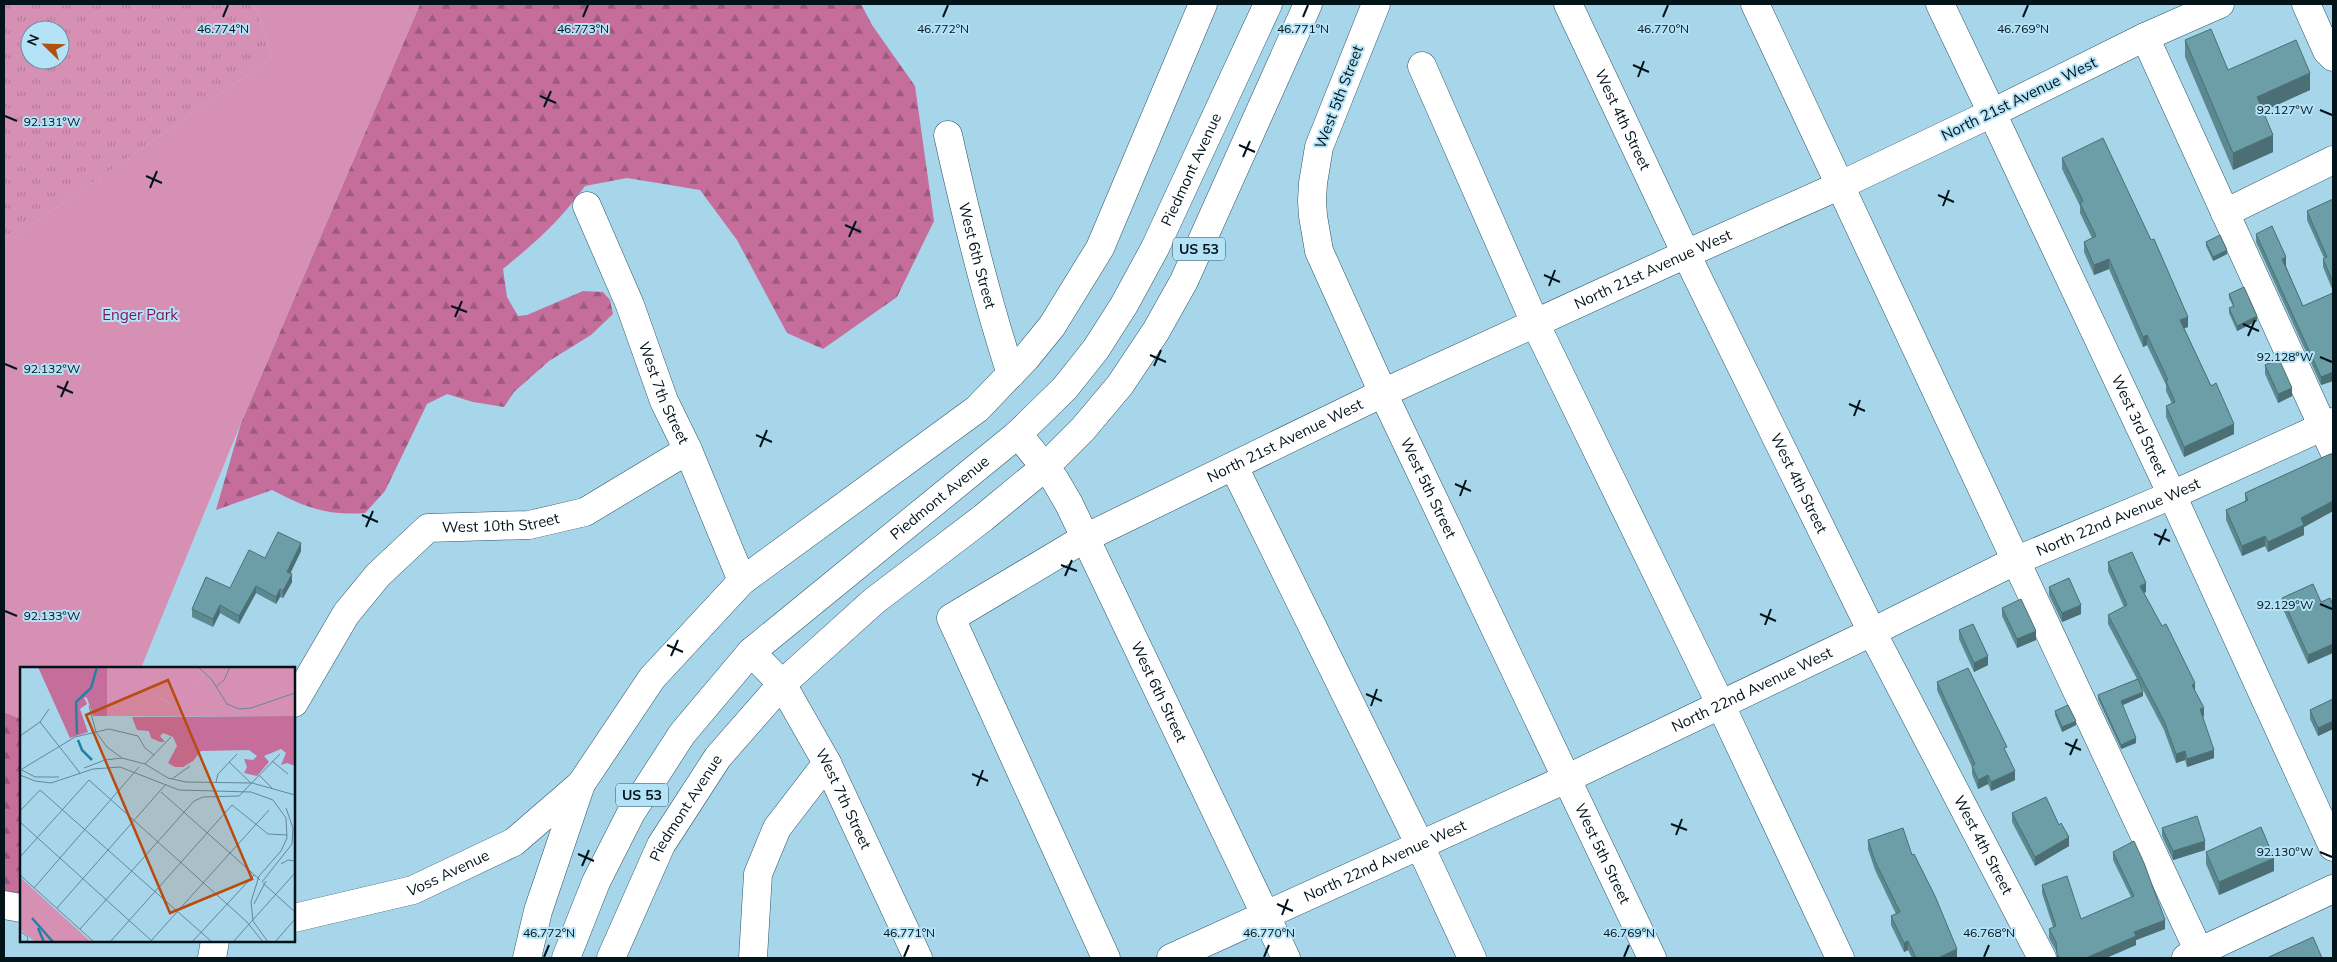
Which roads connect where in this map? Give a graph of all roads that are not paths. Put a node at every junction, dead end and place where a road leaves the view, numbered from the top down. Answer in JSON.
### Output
{"nodes":[{"id":1,"x":1203,"y":4,"type":"edge"},
{"id":2,"x":1268,"y":4,"type":"edge"},
{"id":3,"x":1308,"y":4,"type":"edge"},
{"id":4,"x":1376,"y":4,"type":"edge"},
{"id":5,"x":1568,"y":4,"type":"edge"},
{"id":6,"x":1755,"y":4,"type":"edge"},
{"id":7,"x":1940,"y":4,"type":"edge"},
{"id":8,"x":2220,"y":4,"type":"edge"},
{"id":9,"x":2306,"y":4,"type":"edge"},
{"id":10,"x":2144,"y":38,"type":"junction"},
{"id":11,"x":2330,"y":54,"type":"edge"},
{"id":12,"x":1422,"y":66,"type":"dead end"},
{"id":13,"x":1992,"y":113,"type":"junction"},
{"id":14,"x":948,"y":135,"type":"dead end"},
{"id":15,"x":2333,"y":160,"type":"edge"},
{"id":16,"x":1840,"y":185,"type":"junction"},
{"id":17,"x":587,"y":206,"type":"dead end"},
{"id":18,"x":2225,"y":213,"type":"junction"},
{"id":19,"x":1686,"y":254,"type":"junction"},
{"id":20,"x":1535,"y":323,"type":"junction"},
{"id":21,"x":1011,"y":374,"type":"junction"},
{"id":22,"x":1383,"y":393,"type":"junction"},
{"id":23,"x":2330,"y":432,"type":"edge"},
{"id":24,"x":1018,"y":434,"type":"junction"},
{"id":25,"x":688,"y":450,"type":"junction"},
{"id":26,"x":1045,"y":467,"type":"junction"},
{"id":27,"x":1234,"y":467,"type":"junction"},
{"id":28,"x":2172,"y":495,"type":"junction"},
{"id":29,"x":1085,"y":538,"type":"junction"},
{"id":30,"x":2015,"y":561,"type":"junction"},
{"id":31,"x":742,"y":581,"type":"junction"},
{"id":32,"x":1872,"y":632,"type":"junction"},
{"id":33,"x":751,"y":652,"type":"junction"},
{"id":34,"x":782,"y":684,"type":"junction"},
{"id":35,"x":295,"y":701,"type":"edge"},
{"id":36,"x":1721,"y":705,"type":"junction"},
{"id":37,"x":827,"y":763,"type":"junction"},
{"id":38,"x":1566,"y":779,"type":"junction"},
{"id":39,"x":581,"y":784,"type":"junction"},
{"id":40,"x":1420,"y":845,"type":"junction"},
{"id":41,"x":2333,"y":847,"type":"edge"},
{"id":42,"x":2333,"y":889,"type":"edge"},
{"id":43,"x":4,"y":905,"type":"edge"},
{"id":44,"x":20,"y":908,"type":"edge"},
{"id":45,"x":1265,"y":916,"type":"junction"},
{"id":46,"x":295,"y":918,"type":"edge"},
{"id":47,"x":216,"y":942,"type":"edge"},
{"id":48,"x":2195,"y":956,"type":"edge"},
{"id":49,"x":212,"y":958,"type":"edge"},
{"id":50,"x":527,"y":958,"type":"edge"},
{"id":51,"x":566,"y":958,"type":"edge"},
{"id":52,"x":611,"y":958,"type":"edge"},
{"id":53,"x":754,"y":958,"type":"edge"},
{"id":54,"x":918,"y":958,"type":"edge"},
{"id":55,"x":1106,"y":958,"type":"edge"},
{"id":56,"x":1171,"y":958,"type":"edge"},
{"id":57,"x":1286,"y":958,"type":"edge"},
{"id":58,"x":1472,"y":958,"type":"edge"},
{"id":59,"x":1652,"y":958,"type":"edge"},
{"id":60,"x":1840,"y":958,"type":"edge"},
{"id":61,"x":2042,"y":958,"type":"edge"}],
"edges":[{"from":1,"to":21,"type":"main road"},
{"from":2,"to":24,"type":"main road","name":"Piedmont Avenue","number":"US 53"},
{"from":3,"to":26,"type":"main road","name":"Piedmont Avenue","number":"US 53"},
{"from":4,"to":22,"type":"main road","name":"West 5th Street"},
{"from":5,"to":19,"type":"main road","name":"West 4th Street"},
{"from":6,"to":16,"type":"main road"},
{"from":7,"to":13,"type":"main road","name":"West 3rd Street"},
{"from":8,"to":10,"type":"main road","name":"North 21st Avenue West"},
{"from":9,"to":11,"type":"main road"},
{"from":10,"to":13,"type":"main road","name":"North 21st Avenue West"},
{"from":10,"to":18,"type":"main road"},
{"from":12,"to":20,"type":"main road"},
{"from":13,"to":16,"type":"main road","name":"North 21st Avenue West"},
{"from":13,"to":28,"type":"main road","name":"West 3rd Street"},
{"from":14,"to":21,"type":"main road","name":"West 6th Street"},
{"from":15,"to":18,"type":"main road"},
{"from":16,"to":19,"type":"main road","name":"North 21st Avenue West"},
{"from":16,"to":30,"type":"main road"},
{"from":17,"to":25,"type":"main road","name":"West 7th Street"},
{"from":18,"to":23,"type":"main road"},
{"from":19,"to":20,"type":"main road","name":"North 21st Avenue West"},
{"from":19,"to":32,"type":"main road","name":"West 4th Street"},
{"from":20,"to":22,"type":"main road","name":"North 21st Avenue West"},
{"from":20,"to":36,"type":"main road"},
{"from":21,"to":31,"type":"main road"},
{"from":22,"to":27,"type":"main road","name":"North 21st Avenue West"},
{"from":22,"to":38,"type":"main road","name":"West 5th Street"},
{"from":23,"to":28,"type":"main road","name":"North 22nd Avenue West"},
{"from":24,"to":26,"type":"main road","name":"West 6th Street"},
{"from":24,"to":33,"type":"main road","name":"Piedmont Avenue","number":"US 53"},
{"from":25,"to":31,"type":"main road","name":"West 7th Street"},
{"from":25,"to":35,"type":"main road","name":"West 10th Street"},
{"from":26,"to":29,"type":"main road","name":"West 6th Street"},
{"from":26,"to":34,"type":"main road","name":"Piedmont Avenue","number":"US 53"},
{"from":27,"to":29,"type":"main road","name":"North 21st Avenue West"},
{"from":27,"to":40,"type":"main road"},
{"from":28,"to":30,"type":"main road","name":"North 22nd Avenue West"},
{"from":28,"to":41,"type":"main road","name":"West 3rd Street"},
{"from":29,"to":45,"type":"main road","name":"West 6th Street"},
{"from":29,"to":55,"type":"main road","name":"North 21st Avenue West"},
{"from":30,"to":32,"type":"main road","name":"North 22nd Avenue West"},
{"from":30,"to":48,"type":"main road"},
{"from":31,"to":39,"type":"main road"},
{"from":32,"to":36,"type":"main road","name":"North 22nd Avenue West"},
{"from":32,"to":61,"type":"main road","name":"West 4th Street"},
{"from":33,"to":34,"type":"main road","name":"West 7th Street"},
{"from":33,"to":51,"type":"main road","name":"Piedmont Avenue","number":"US 53"},
{"from":34,"to":37,"type":"main road","name":"West 7th Street"},
{"from":34,"to":52,"type":"main road","name":"Piedmont Avenue","number":"US 53"},
{"from":36,"to":38,"type":"main road","name":"North 22nd Avenue West"},
{"from":36,"to":60,"type":"main road"},
{"from":37,"to":53,"type":"main road"},
{"from":37,"to":54,"type":"main road","name":"West 7th Street"},
{"from":38,"to":40,"type":"main road","name":"North 22nd Avenue West"},
{"from":38,"to":59,"type":"main road","name":"West 5th Street"},
{"from":39,"to":46,"type":"main road","name":"Voss Avenue"},
{"from":39,"to":50,"type":"main road"},
{"from":40,"to":45,"type":"main road","name":"North 22nd Avenue West"},
{"from":40,"to":58,"type":"main road"},
{"from":42,"to":48,"type":"main road"},
{"from":43,"to":44,"type":"main road"},
{"from":45,"to":56,"type":"main road","name":"North 22nd Avenue West"},
{"from":45,"to":57,"type":"main road","name":"West 6th Street"},
{"from":47,"to":49,"type":"main road"}]}
